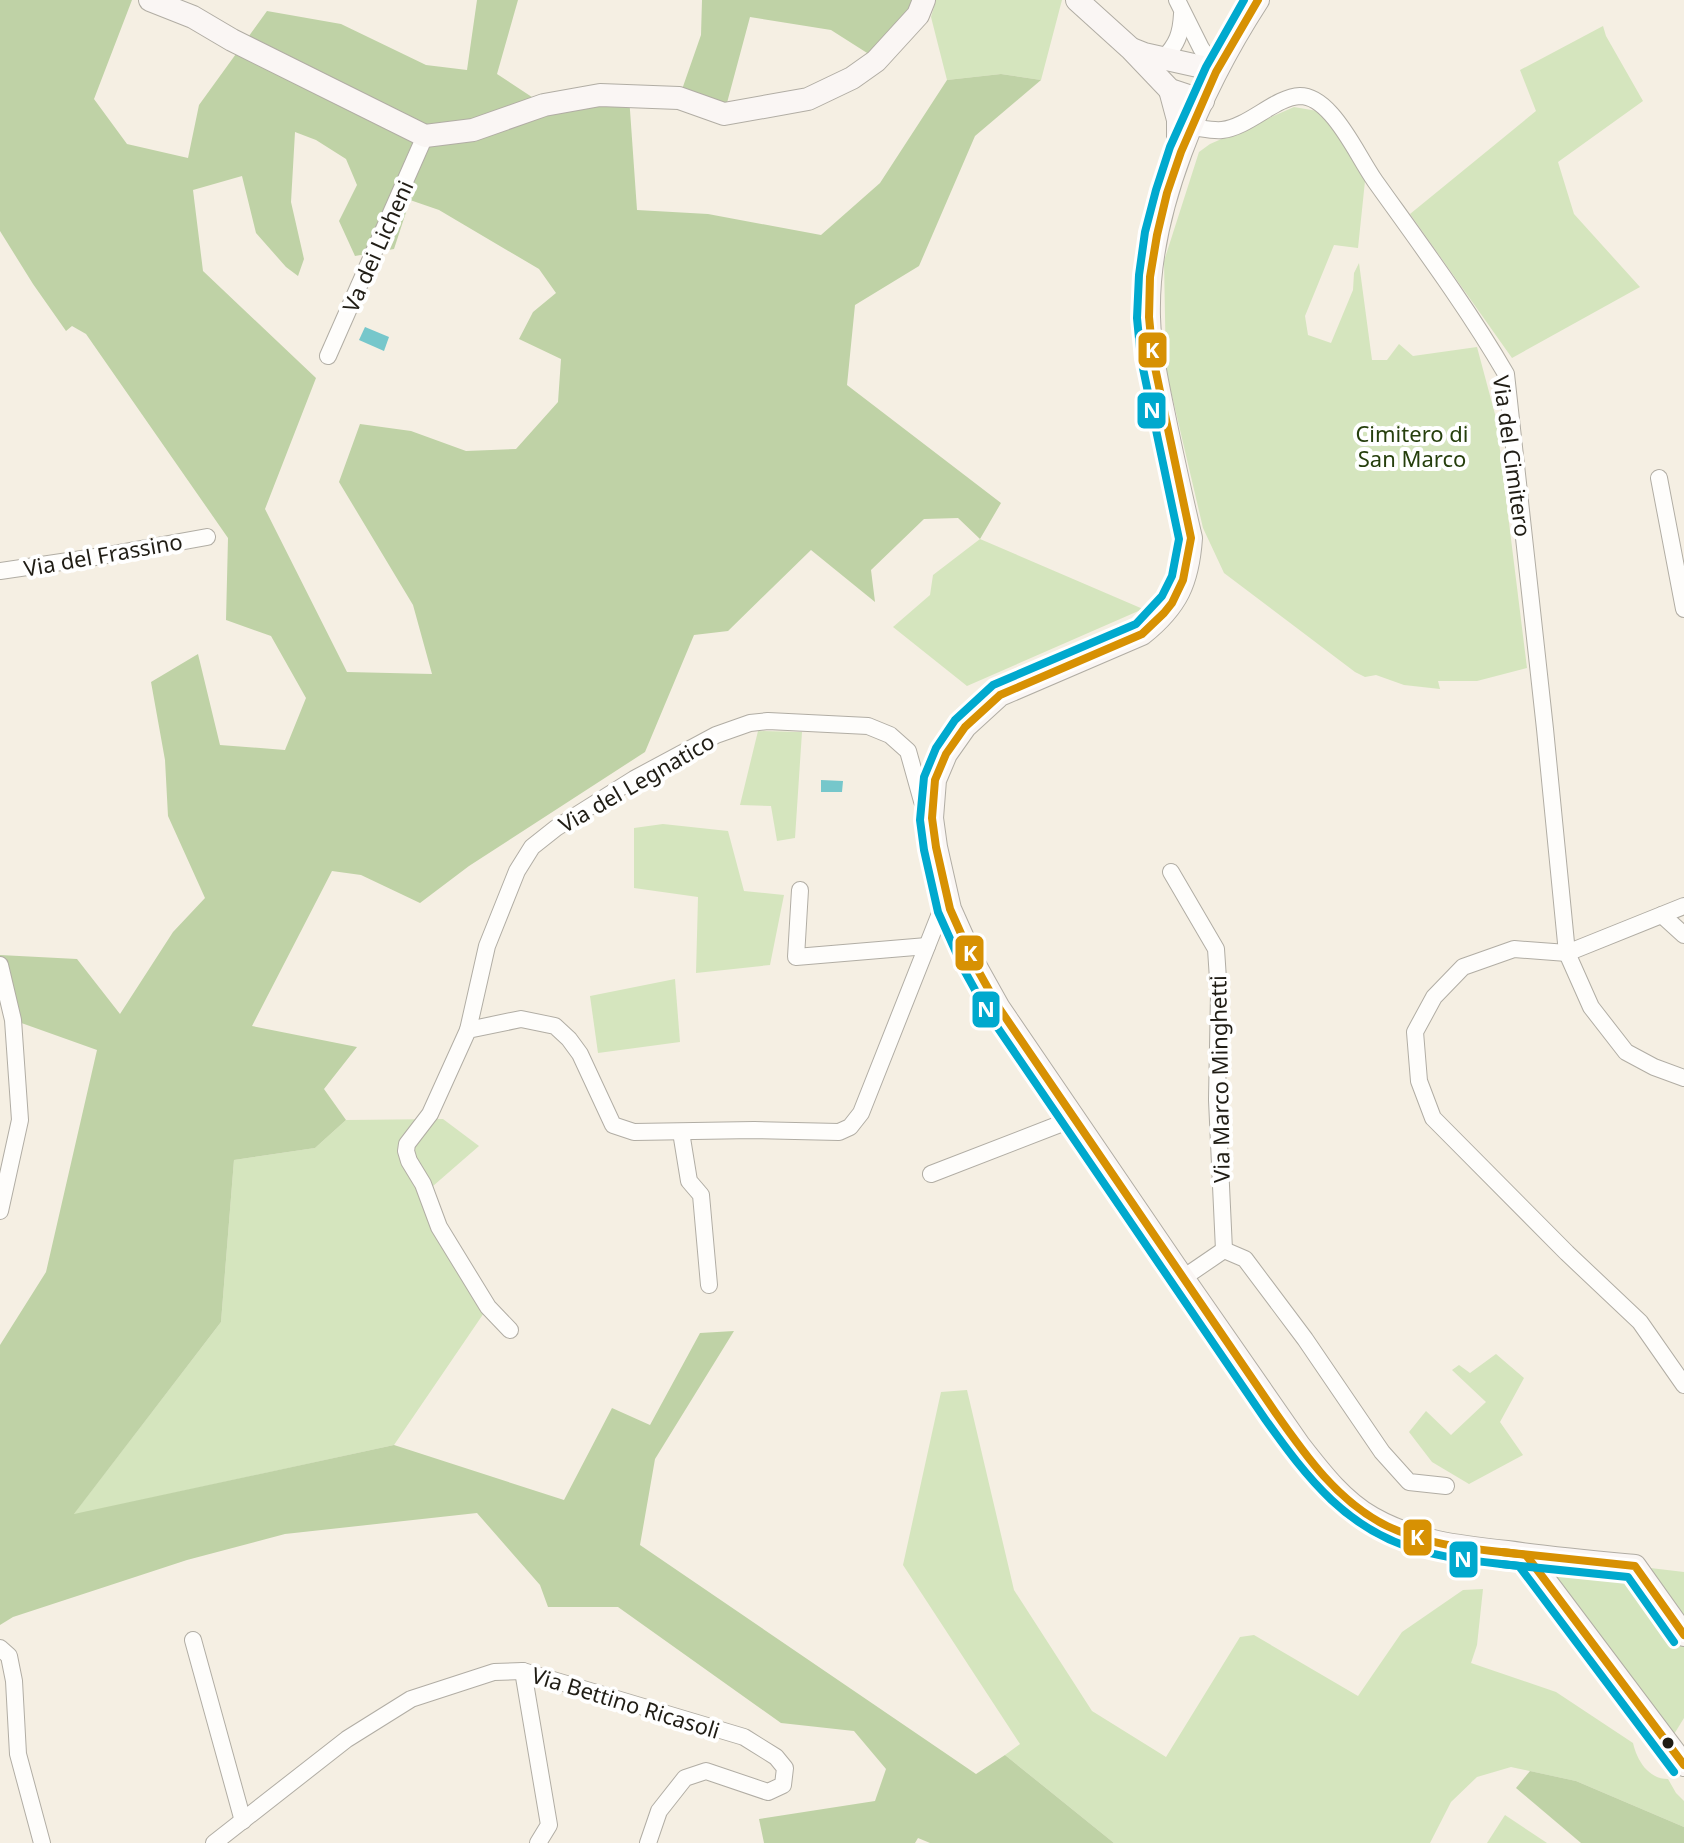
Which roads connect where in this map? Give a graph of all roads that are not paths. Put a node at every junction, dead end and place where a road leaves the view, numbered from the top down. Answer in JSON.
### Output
{"nodes":[{"id":1,"x":150,"y":0,"type":"edge"},
{"id":2,"x":924,"y":0,"type":"edge"},
{"id":3,"x":1077,"y":0,"type":"edge"},
{"id":4,"x":1258,"y":0,"type":"edge"},
{"id":5,"x":1180,"y":6,"type":"edge"},
{"id":6,"x":1130,"y":48,"type":"junction"},
{"id":7,"x":1164,"y":58,"type":"junction"},
{"id":8,"x":1216,"y":70,"type":"junction"},
{"id":9,"x":1167,"y":86,"type":"junction"},
{"id":10,"x":1203,"y":101,"type":"junction"},
{"id":11,"x":1191,"y":127,"type":"junction"},
{"id":12,"x":425,"y":136,"type":"junction"},
{"id":13,"x":1179,"y":158,"type":"junction"},
{"id":14,"x":328,"y":356,"type":"dead end"},
{"id":15,"x":1659,"y":478,"type":"dead end"},
{"id":16,"x":207,"y":537,"type":"dead end"},
{"id":17,"x":0,"y":571,"type":"edge"},
{"id":18,"x":1681,"y":579,"type":"edge"},
{"id":19,"x":1684,"y":609,"type":"edge"},
{"id":20,"x":932,"y":818,"type":"junction"},
{"id":21,"x":1171,"y":872,"type":"dead end"},
{"id":22,"x":800,"y":890,"type":"dead end"},
{"id":23,"x":1684,"y":906,"type":"edge"},
{"id":24,"x":950,"y":909,"type":"junction"},
{"id":25,"x":1662,"y":915,"type":"junction"},
{"id":26,"x":1684,"y":935,"type":"edge"},
{"id":27,"x":927,"y":946,"type":"junction"},
{"id":28,"x":1567,"y":953,"type":"junction"},
{"id":29,"x":0,"y":965,"type":"edge"},
{"id":30,"x":468,"y":1030,"type":"junction"},
{"id":31,"x":1684,"y":1078,"type":"edge"},
{"id":32,"x":1073,"y":1119,"type":"junction"},
{"id":33,"x":681,"y":1132,"type":"junction"},
{"id":34,"x":931,"y":1174,"type":"dead end"},
{"id":35,"x":0,"y":1211,"type":"edge"},
{"id":36,"x":1224,"y":1250,"type":"junction"},
{"id":37,"x":1183,"y":1278,"type":"junction"},
{"id":38,"x":709,"y":1285,"type":"dead end"},
{"id":39,"x":510,"y":1330,"type":"dead end"},
{"id":40,"x":1684,"y":1385,"type":"edge"},
{"id":41,"x":1446,"y":1486,"type":"dead end"},
{"id":42,"x":1526,"y":1555,"type":"junction"},
{"id":43,"x":1684,"y":1635,"type":"edge"},
{"id":44,"x":193,"y":1640,"type":"dead end"},
{"id":45,"x":0,"y":1648,"type":"edge"},
{"id":46,"x":523,"y":1671,"type":"junction"},
{"id":47,"x":1684,"y":1765,"type":"edge"},
{"id":48,"x":243,"y":1821,"type":"junction"},
{"id":49,"x":42,"y":1843,"type":"edge"},
{"id":50,"x":214,"y":1843,"type":"edge"},
{"id":51,"x":538,"y":1843,"type":"edge"},
{"id":52,"x":648,"y":1843,"type":"edge"}],
"edges":[{"from":1,"to":12,"type":"main road"},
{"from":2,"to":12,"type":"main road"},
{"from":3,"to":6,"type":"main road"},
{"from":4,"to":8,"type":"main road"},
{"from":5,"to":7,"type":"street"},
{"from":5,"to":8,"type":"street"},
{"from":6,"to":7,"type":"main road"},
{"from":6,"to":9,"type":"main road"},
{"from":7,"to":8,"type":"main road"},
{"from":7,"to":9,"type":"main road"},
{"from":8,"to":10,"type":"main road"},
{"from":9,"to":10,"type":"main road"},
{"from":9,"to":13,"type":"main road"},
{"from":10,"to":11,"type":"main road"},
{"from":11,"to":13,"type":"main road"},
{"from":11,"to":28,"type":"street","name":"Via del Cimitero"},
{"from":12,"to":14,"type":"street","name":"Va dei Licheni"},
{"from":13,"to":20,"type":"main road"},
{"from":15,"to":18,"type":"street"},
{"from":16,"to":17,"type":"street","name":"Via del Frassino"},
{"from":18,"to":19,"type":"street"},
{"from":20,"to":24,"type":"main road"},
{"from":20,"to":30,"type":"street","name":"Via del Legnatico"},
{"from":21,"to":36,"type":"street","name":"Via Marco Minghetti"},
{"from":22,"to":27,"type":"street"},
{"from":23,"to":25,"type":"street"},
{"from":24,"to":27,"type":"street"},
{"from":24,"to":32,"type":"main road"},
{"from":25,"to":26,"type":"street"},
{"from":25,"to":28,"type":"street"},
{"from":27,"to":33,"type":"street"},
{"from":28,"to":31,"type":"street","name":"Via del Cimitero"},
{"from":28,"to":40,"type":"street"},
{"from":29,"to":35,"type":"street"},
{"from":30,"to":33,"type":"street"},
{"from":30,"to":39,"type":"street","name":"Via del Legnatico"},
{"from":32,"to":34,"type":"street"},
{"from":32,"to":37,"type":"main road"},
{"from":33,"to":38,"type":"street"},
{"from":36,"to":37,"type":"street"},
{"from":36,"to":41,"type":"street"},
{"from":37,"to":42,"type":"main road"},
{"from":42,"to":43,"type":"main road"},
{"from":42,"to":47,"type":"main road"},
{"from":44,"to":48,"type":"street"},
{"from":45,"to":49,"type":"street"},
{"from":46,"to":48,"type":"street","name":"Via Bettino Ricasoli"},
{"from":46,"to":51,"type":"street"},
{"from":46,"to":52,"type":"street","name":"Via Bettino Ricasoli"},
{"from":48,"to":50,"type":"street","name":"Via Bettino Ricasoli"}]}
